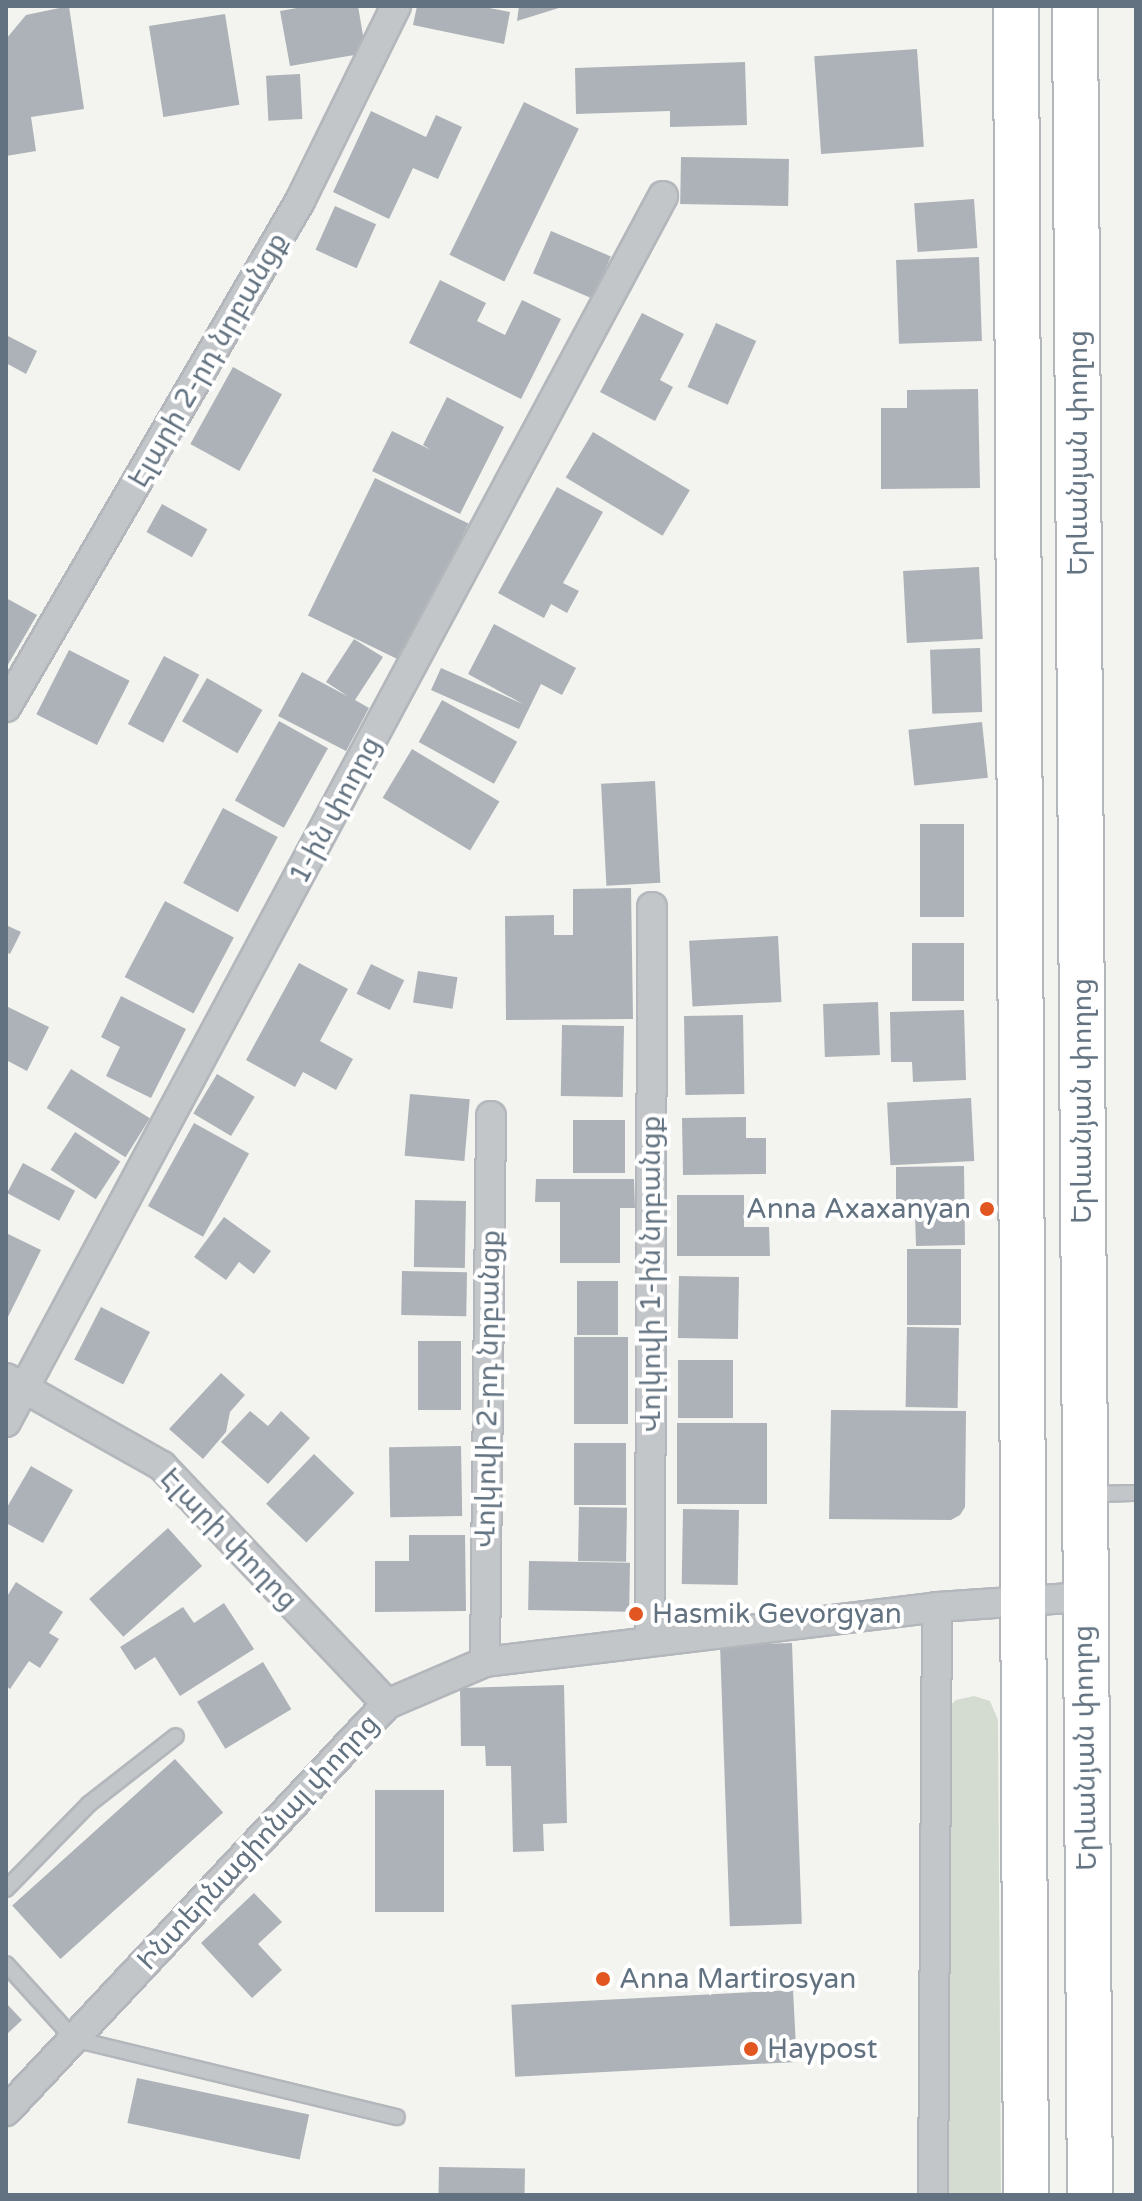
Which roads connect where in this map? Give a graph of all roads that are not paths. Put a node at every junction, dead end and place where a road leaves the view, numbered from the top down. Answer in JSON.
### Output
{"nodes":[{"id":1,"x":396,"y":6,"type":"edge"},
{"id":2,"x":1016,"y":6,"type":"edge"},
{"id":3,"x":1075,"y":6,"type":"edge"},
{"id":4,"x":663,"y":196,"type":"dead end"},
{"id":5,"x":6,"y":707,"type":"edge"},
{"id":6,"x":652,"y":907,"type":"dead end"},
{"id":7,"x":491,"y":1116,"type":"dead end"},
{"id":8,"x":16,"y":1383,"type":"edge"},
{"id":9,"x":6,"y":1422,"type":"edge"},
{"id":10,"x":1136,"y":1493,"type":"edge"},
{"id":11,"x":1085,"y":1494,"type":"junction"},
{"id":12,"x":1083,"y":1597,"type":"junction"},
{"id":13,"x":1021,"y":1598,"type":"junction"},
{"id":14,"x":937,"y":1607,"type":"junction"},
{"id":15,"x":650,"y":1641,"type":"junction"},
{"id":16,"x":485,"y":1662,"type":"junction"},
{"id":17,"x":387,"y":1704,"type":"junction"},
{"id":18,"x":176,"y":1736,"type":"dead end"},
{"id":19,"x":6,"y":1889,"type":"edge"},
{"id":20,"x":6,"y":1964,"type":"edge"},
{"id":21,"x":74,"y":2039,"type":"junction"},
{"id":22,"x":6,"y":2111,"type":"edge"},
{"id":23,"x":397,"y":2117,"type":"dead end"},
{"id":24,"x":933,"y":2195,"type":"edge"},
{"id":25,"x":1026,"y":2195,"type":"edge"},
{"id":26,"x":1090,"y":2195,"type":"edge"}],
"edges":[{"from":1,"to":5,"type":"street","name":"Էլարի 2-րդ նրբանցք"},
{"from":2,"to":13,"type":"main road"},
{"from":3,"to":11,"type":"main road","name":"Երևանյան փողոց"},
{"from":4,"to":8,"type":"street","name":"1-ին փողոց"},
{"from":6,"to":15,"type":"street","name":"Վոլկովի 1-ին նրբանցք"},
{"from":7,"to":16,"type":"street","name":"Վոլկովի 2-րդ նրբանցք"},
{"from":8,"to":9,"type":"street","name":"1-ին փողոց"},
{"from":8,"to":17,"type":"street","name":"Էլարի փողոց"},
{"from":10,"to":11,"type":"lane"},
{"from":11,"to":12,"type":"main road","name":"Երևանյան փողոց"},
{"from":12,"to":13,"type":"street","name":"Ինտերնացիոնալ փողոց"},
{"from":12,"to":26,"type":"main road","name":"Երևանյան փողոց"},
{"from":13,"to":14,"type":"street","name":"Ինտերնացիոնալ փողոց"},
{"from":13,"to":25,"type":"main road"},
{"from":14,"to":15,"type":"street","name":"Ինտերնացիոնալ փողոց"},
{"from":14,"to":24,"type":"street"},
{"from":15,"to":16,"type":"street","name":"Ինտերնացիոնալ փողոց"},
{"from":16,"to":17,"type":"street","name":"Ինտերնացիոնալ փողոց"},
{"from":17,"to":21,"type":"street","name":"Ինտերնացիոնալ փողոց"},
{"from":18,"to":19,"type":"lane"},
{"from":20,"to":21,"type":"lane"},
{"from":21,"to":22,"type":"street","name":"Ինտերնացիոնալ փողոց"},
{"from":21,"to":23,"type":"lane"}]}
